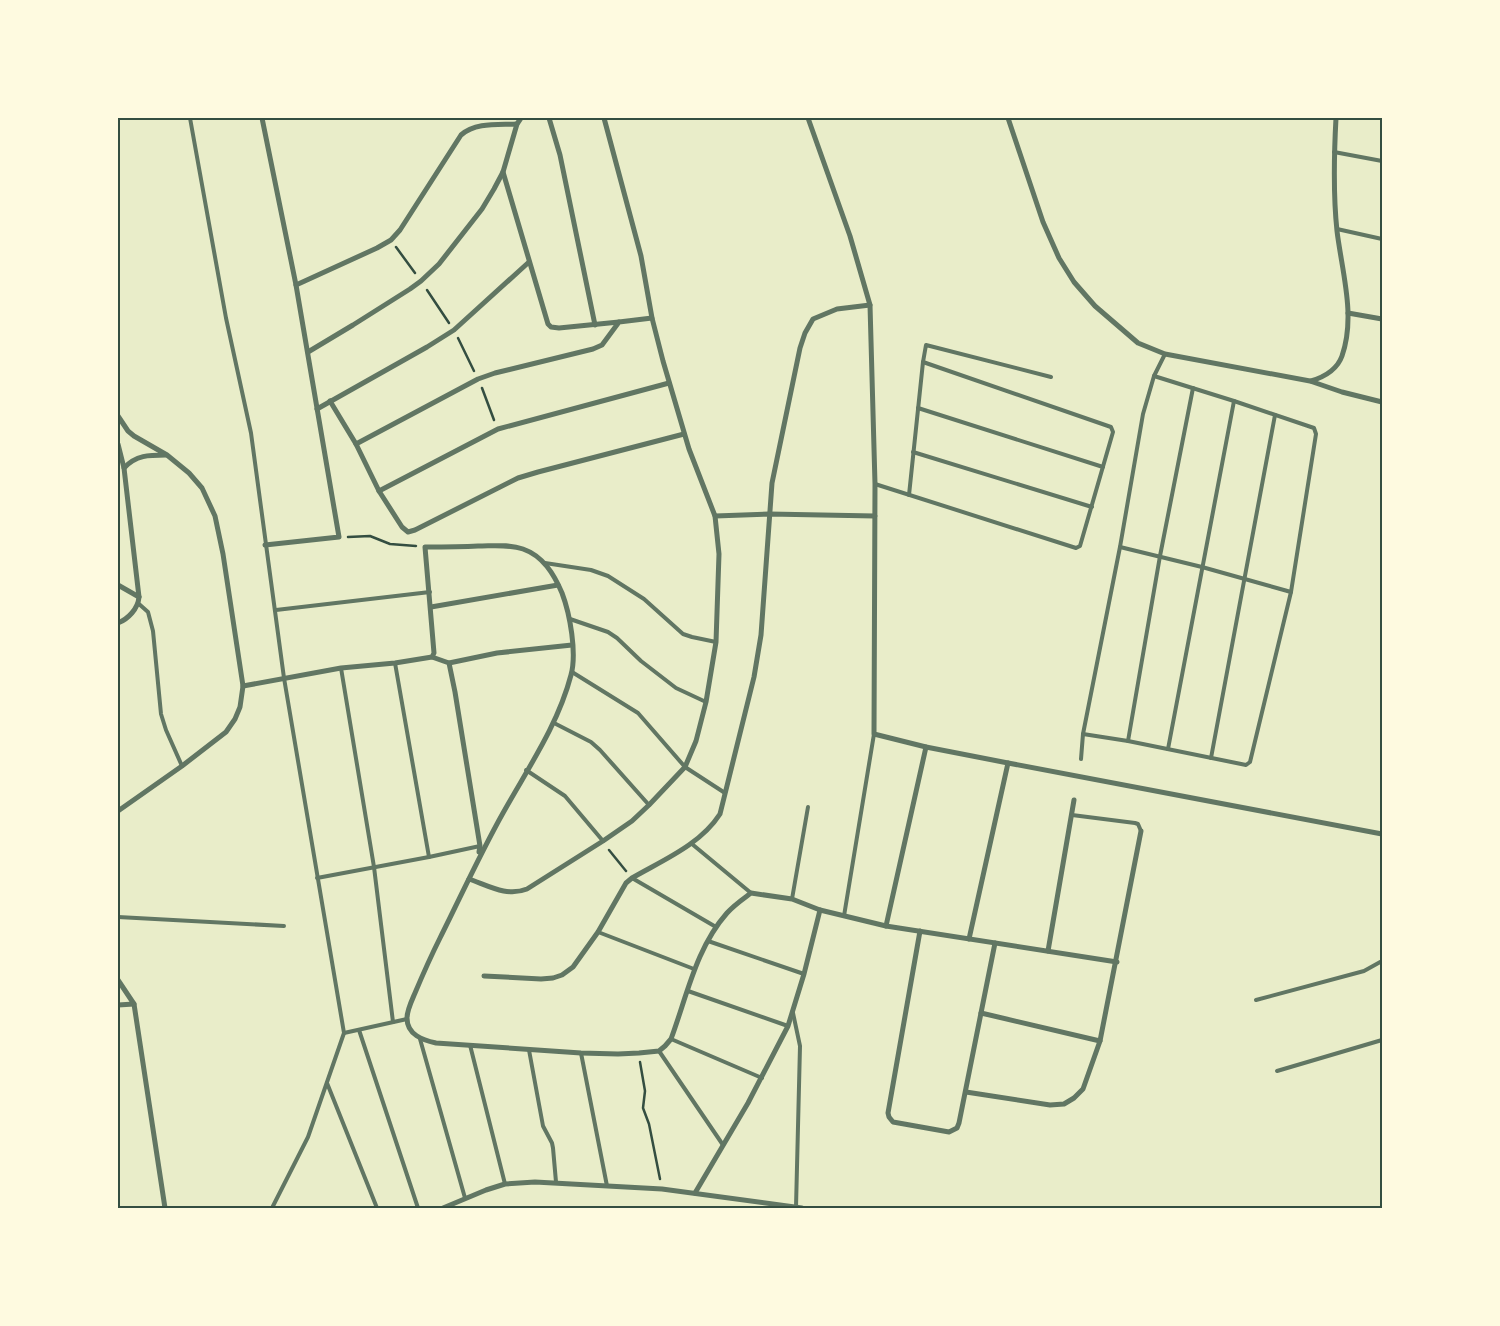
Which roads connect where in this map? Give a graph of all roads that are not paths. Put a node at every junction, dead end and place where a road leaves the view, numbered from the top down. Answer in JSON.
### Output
{"nodes":[{"id":1,"x":190,"y":118,"type":"edge"},
{"id":2,"x":262,"y":118,"type":"edge"},
{"id":3,"x":521,"y":118,"type":"edge"},
{"id":4,"x":549,"y":118,"type":"edge"},
{"id":5,"x":604,"y":118,"type":"edge"},
{"id":6,"x":808,"y":118,"type":"edge"},
{"id":7,"x":1008,"y":118,"type":"edge"},
{"id":8,"x":1336,"y":118,"type":"edge"},
{"id":9,"x":518,"y":124,"type":"junction"},
{"id":10,"x":1334,"y":152,"type":"junction"},
{"id":11,"x":1382,"y":161,"type":"edge"},
{"id":12,"x":503,"y":172,"type":"junction"},
{"id":13,"x":1337,"y":229,"type":"junction"},
{"id":14,"x":1382,"y":239,"type":"edge"},
{"id":15,"x":529,"y":262,"type":"junction"},
{"id":16,"x":296,"y":286,"type":"junction"},
{"id":17,"x":870,"y":305,"type":"junction"},
{"id":18,"x":1348,"y":313,"type":"junction"},
{"id":19,"x":652,"y":318,"type":"junction"},
{"id":20,"x":1382,"y":319,"type":"edge"},
{"id":21,"x":619,"y":322,"type":"junction"},
{"id":22,"x":595,"y":325,"type":"junction"},
{"id":23,"x":308,"y":352,"type":"junction"},
{"id":24,"x":1165,"y":354,"type":"junction"},
{"id":25,"x":923,"y":362,"type":"junction"},
{"id":26,"x":1154,"y":376,"type":"junction"},
{"id":27,"x":1051,"y":377,"type":"dead end"},
{"id":28,"x":1310,"y":381,"type":"junction"},
{"id":29,"x":669,"y":384,"type":"junction"},
{"id":30,"x":1193,"y":388,"type":"junction"},
{"id":31,"x":330,"y":401,"type":"junction"},
{"id":32,"x":1234,"y":401,"type":"junction"},
{"id":33,"x":1382,"y":402,"type":"edge"},
{"id":34,"x":918,"y":408,"type":"junction"},
{"id":35,"x":317,"y":409,"type":"junction"},
{"id":36,"x":1276,"y":415,"type":"junction"},
{"id":37,"x":118,"y":416,"type":"edge"},
{"id":38,"x":684,"y":434,"type":"junction"},
{"id":39,"x":118,"y":444,"type":"edge"},
{"id":40,"x":356,"y":444,"type":"junction"},
{"id":41,"x":913,"y":452,"type":"junction"},
{"id":42,"x":167,"y":455,"type":"junction"},
{"id":43,"x":1103,"y":467,"type":"junction"},
{"id":44,"x":124,"y":468,"type":"junction"},
{"id":45,"x":875,"y":484,"type":"junction"},
{"id":46,"x":379,"y":491,"type":"junction"},
{"id":47,"x":909,"y":495,"type":"junction"},
{"id":48,"x":1092,"y":507,"type":"junction"},
{"id":49,"x":769,"y":514,"type":"junction"},
{"id":50,"x":715,"y":516,"type":"junction"},
{"id":51,"x":875,"y":516,"type":"junction"},
{"id":52,"x":265,"y":545,"type":"junction"},
{"id":53,"x":1120,"y":547,"type":"junction"},
{"id":54,"x":1160,"y":556,"type":"junction"},
{"id":55,"x":545,"y":563,"type":"junction"},
{"id":56,"x":1202,"y":567,"type":"junction"},
{"id":57,"x":1245,"y":579,"type":"junction"},
{"id":58,"x":118,"y":585,"type":"edge"},
{"id":59,"x":558,"y":585,"type":"junction"},
{"id":60,"x":430,"y":592,"type":"junction"},
{"id":61,"x":1291,"y":592,"type":"junction"},
{"id":62,"x":139,"y":597,"type":"junction"},
{"id":63,"x":139,"y":604,"type":"junction"},
{"id":64,"x":431,"y":607,"type":"junction"},
{"id":65,"x":276,"y":610,"type":"junction"},
{"id":66,"x":570,"y":619,"type":"junction"},
{"id":67,"x":118,"y":623,"type":"edge"},
{"id":68,"x":716,"y":642,"type":"junction"},
{"id":69,"x":572,"y":645,"type":"junction"},
{"id":70,"x":432,"y":657,"type":"junction"},
{"id":71,"x":395,"y":663,"type":"junction"},
{"id":72,"x":449,"y":663,"type":"junction"},
{"id":73,"x":341,"y":668,"type":"junction"},
{"id":74,"x":572,"y":672,"type":"junction"},
{"id":75,"x":284,"y":678,"type":"junction"},
{"id":76,"x":243,"y":686,"type":"junction"},
{"id":77,"x":706,"y":702,"type":"junction"},
{"id":78,"x":554,"y":724,"type":"junction"},
{"id":79,"x":874,"y":734,"type":"junction"},
{"id":80,"x":1083,"y":734,"type":"junction"},
{"id":81,"x":1128,"y":741,"type":"junction"},
{"id":82,"x":926,"y":747,"type":"junction"},
{"id":83,"x":1168,"y":749,"type":"junction"},
{"id":84,"x":1210,"y":758,"type":"junction"},
{"id":85,"x":1081,"y":759,"type":"dead end"},
{"id":86,"x":1008,"y":764,"type":"junction"},
{"id":87,"x":182,"y":766,"type":"junction"},
{"id":88,"x":685,"y":767,"type":"junction"},
{"id":89,"x":526,"y":770,"type":"junction"},
{"id":90,"x":725,"y":793,"type":"junction"},
{"id":91,"x":1074,"y":800,"type":"dead end"},
{"id":92,"x":650,"y":805,"type":"junction"},
{"id":93,"x":808,"y":806,"type":"dead end"},
{"id":94,"x":118,"y":810,"type":"edge"},
{"id":95,"x":1072,"y":814,"type":"junction"},
{"id":96,"x":1141,"y":831,"type":"joint"},
{"id":97,"x":1382,"y":834,"type":"edge"},
{"id":98,"x":603,"y":841,"type":"junction"},
{"id":99,"x":692,"y":844,"type":"junction"},
{"id":100,"x":480,"y":846,"type":"junction"},
{"id":101,"x":479,"y":855,"type":"junction"},
{"id":102,"x":429,"y":857,"type":"junction"},
{"id":103,"x":374,"y":867,"type":"junction"},
{"id":104,"x":317,"y":878,"type":"junction"},
{"id":105,"x":632,"y":878,"type":"junction"},
{"id":106,"x":469,"y":879,"type":"junction"},
{"id":107,"x":751,"y":893,"type":"junction"},
{"id":108,"x":792,"y":899,"type":"junction"},
{"id":109,"x":820,"y":910,"type":"junction"},
{"id":110,"x":844,"y":916,"type":"junction"},
{"id":111,"x":118,"y":917,"type":"edge"},
{"id":112,"x":284,"y":926,"type":"dead end"},
{"id":113,"x":886,"y":926,"type":"junction"},
{"id":114,"x":716,"y":927,"type":"junction"},
{"id":115,"x":598,"y":932,"type":"junction"},
{"id":116,"x":920,"y":932,"type":"junction"},
{"id":117,"x":969,"y":939,"type":"junction"},
{"id":118,"x":708,"y":941,"type":"junction"},
{"id":119,"x":995,"y":943,"type":"junction"},
{"id":120,"x":1048,"y":951,"type":"junction"},
{"id":121,"x":1382,"y":961,"type":"edge"},
{"id":122,"x":1116,"y":962,"type":"junction"},
{"id":123,"x":694,"y":970,"type":"junction"},
{"id":124,"x":804,"y":974,"type":"junction"},
{"id":125,"x":484,"y":976,"type":"dead end"},
{"id":126,"x":118,"y":980,"type":"edge"},
{"id":127,"x":688,"y":991,"type":"junction"},
{"id":128,"x":1256,"y":1000,"type":"dead end"},
{"id":129,"x":134,"y":1004,"type":"junction"},
{"id":130,"x":118,"y":1006,"type":"edge"},
{"id":131,"x":793,"y":1012,"type":"junction"},
{"id":132,"x":981,"y":1013,"type":"junction"},
{"id":133,"x":407,"y":1019,"type":"junction"},
{"id":134,"x":393,"y":1022,"type":"junction"},
{"id":135,"x":788,"y":1026,"type":"junction"},
{"id":136,"x":359,"y":1030,"type":"junction"},
{"id":137,"x":344,"y":1033,"type":"junction"},
{"id":138,"x":420,"y":1039,"type":"junction"},
{"id":139,"x":671,"y":1039,"type":"junction"},
{"id":140,"x":1382,"y":1040,"type":"edge"},
{"id":141,"x":1100,"y":1041,"type":"junction"},
{"id":142,"x":470,"y":1045,"type":"junction"},
{"id":143,"x":529,"y":1050,"type":"junction"},
{"id":144,"x":659,"y":1050,"type":"junction"},
{"id":145,"x":581,"y":1053,"type":"junction"},
{"id":146,"x":1276,"y":1071,"type":"dead end"},
{"id":147,"x":762,"y":1078,"type":"junction"},
{"id":148,"x":327,"y":1082,"type":"junction"},
{"id":149,"x":966,"y":1092,"type":"junction"},
{"id":150,"x":723,"y":1145,"type":"junction"},
{"id":151,"x":556,"y":1182,"type":"junction"},
{"id":152,"x":505,"y":1184,"type":"junction"},
{"id":153,"x":607,"y":1186,"type":"junction"},
{"id":154,"x":695,"y":1193,"type":"junction"},
{"id":155,"x":465,"y":1198,"type":"junction"},
{"id":156,"x":165,"y":1208,"type":"edge"},
{"id":157,"x":272,"y":1208,"type":"edge"},
{"id":158,"x":376,"y":1208,"type":"edge"},
{"id":159,"x":418,"y":1208,"type":"edge"},
{"id":160,"x":443,"y":1208,"type":"edge"},
{"id":161,"x":796,"y":1208,"type":"edge"},
{"id":162,"x":802,"y":1208,"type":"edge"}],
"edges":[{"from":1,"to":52,"type":"lane"},
{"from":2,"to":16,"type":"street"},
{"from":3,"to":9,"type":"street"},
{"from":4,"to":22,"type":"street"},
{"from":5,"to":19,"type":"street"},
{"from":6,"to":17,"type":"street"},
{"from":7,"to":24,"type":"street"},
{"from":8,"to":10,"type":"street"},
{"from":9,"to":12,"type":"street"},
{"from":9,"to":16,"type":"street"},
{"from":10,"to":11,"type":"lane"},
{"from":10,"to":13,"type":"street"},
{"from":12,"to":15,"type":"street"},
{"from":12,"to":23,"type":"street"},
{"from":13,"to":14,"type":"lane"},
{"from":13,"to":18,"type":"street"},
{"from":15,"to":22,"type":"street"},
{"from":15,"to":31,"type":"street"},
{"from":16,"to":23,"type":"street"},
{"from":17,"to":45,"type":"street"},
{"from":17,"to":49,"type":"street"},
{"from":18,"to":20,"type":"street"},
{"from":18,"to":28,"type":"street"},
{"from":19,"to":21,"type":"street"},
{"from":19,"to":29,"type":"street"},
{"from":21,"to":22,"type":"street"},
{"from":21,"to":40,"type":"street"},
{"from":23,"to":35,"type":"street"},
{"from":24,"to":26,"type":"lane"},
{"from":24,"to":28,"type":"street"},
{"from":25,"to":27,"type":"lane"},
{"from":25,"to":34,"type":"lane"},
{"from":25,"to":43,"type":"lane"},
{"from":26,"to":30,"type":"lane"},
{"from":26,"to":53,"type":"lane"},
{"from":28,"to":33,"type":"street"},
{"from":29,"to":38,"type":"street"},
{"from":29,"to":46,"type":"street"},
{"from":30,"to":32,"type":"lane"},
{"from":30,"to":54,"type":"lane"},
{"from":31,"to":35,"type":"street"},
{"from":31,"to":40,"type":"street"},
{"from":32,"to":36,"type":"lane"},
{"from":32,"to":56,"type":"lane"},
{"from":34,"to":41,"type":"lane"},
{"from":34,"to":43,"type":"lane"},
{"from":35,"to":52,"type":"street"},
{"from":36,"to":57,"type":"lane"},
{"from":36,"to":61,"type":"lane"},
{"from":37,"to":42,"type":"street"},
{"from":38,"to":46,"type":"street"},
{"from":38,"to":50,"type":"street"},
{"from":39,"to":44,"type":"street"},
{"from":40,"to":46,"type":"street"},
{"from":41,"to":47,"type":"lane"},
{"from":41,"to":48,"type":"lane"},
{"from":42,"to":44,"type":"street"},
{"from":42,"to":76,"type":"street"},
{"from":43,"to":48,"type":"lane"},
{"from":44,"to":62,"type":"street"},
{"from":45,"to":47,"type":"lane"},
{"from":45,"to":51,"type":"street"},
{"from":47,"to":48,"type":"lane"},
{"from":49,"to":50,"type":"street"},
{"from":49,"to":51,"type":"street"},
{"from":49,"to":90,"type":"street"},
{"from":50,"to":68,"type":"street"},
{"from":51,"to":79,"type":"street"},
{"from":52,"to":65,"type":"lane"},
{"from":53,"to":54,"type":"lane"},
{"from":53,"to":80,"type":"lane"},
{"from":54,"to":56,"type":"lane"},
{"from":54,"to":81,"type":"lane"},
{"from":55,"to":59,"type":"street"},
{"from":55,"to":60,"type":"street"},
{"from":55,"to":68,"type":"lane"},
{"from":56,"to":57,"type":"lane"},
{"from":56,"to":83,"type":"lane"},
{"from":57,"to":61,"type":"lane"},
{"from":57,"to":84,"type":"lane"},
{"from":58,"to":62,"type":"street"},
{"from":59,"to":64,"type":"street"},
{"from":59,"to":66,"type":"street"},
{"from":60,"to":64,"type":"street"},
{"from":60,"to":65,"type":"lane"},
{"from":61,"to":84,"type":"lane"},
{"from":62,"to":63,"type":"street"},
{"from":63,"to":67,"type":"street"},
{"from":63,"to":87,"type":"lane"},
{"from":64,"to":70,"type":"street"},
{"from":65,"to":75,"type":"lane"},
{"from":66,"to":69,"type":"street"},
{"from":66,"to":77,"type":"lane"},
{"from":68,"to":77,"type":"street"},
{"from":69,"to":72,"type":"street"},
{"from":69,"to":74,"type":"street"},
{"from":70,"to":71,"type":"street"},
{"from":70,"to":72,"type":"street"},
{"from":71,"to":73,"type":"street"},
{"from":71,"to":102,"type":"lane"},
{"from":72,"to":100,"type":"street"},
{"from":73,"to":75,"type":"street"},
{"from":73,"to":103,"type":"lane"},
{"from":74,"to":78,"type":"street"},
{"from":74,"to":88,"type":"lane"},
{"from":75,"to":76,"type":"street"},
{"from":75,"to":104,"type":"lane"},
{"from":76,"to":87,"type":"street"},
{"from":77,"to":88,"type":"street"},
{"from":78,"to":89,"type":"street"},
{"from":78,"to":92,"type":"lane"},
{"from":79,"to":82,"type":"street"},
{"from":79,"to":110,"type":"lane"},
{"from":80,"to":81,"type":"lane"},
{"from":80,"to":85,"type":"lane"},
{"from":81,"to":83,"type":"lane"},
{"from":82,"to":86,"type":"street"},
{"from":82,"to":113,"type":"street"},
{"from":83,"to":84,"type":"lane"},
{"from":86,"to":97,"type":"street"},
{"from":86,"to":117,"type":"street"},
{"from":87,"to":94,"type":"street"},
{"from":88,"to":90,"type":"lane"},
{"from":88,"to":92,"type":"street"},
{"from":89,"to":98,"type":"lane"},
{"from":89,"to":101,"type":"street"},
{"from":90,"to":99,"type":"street"},
{"from":91,"to":95,"type":"street"},
{"from":92,"to":98,"type":"street"},
{"from":93,"to":108,"type":"lane"},
{"from":95,"to":96,"type":"lane"},
{"from":95,"to":120,"type":"street"},
{"from":96,"to":122,"type":"street"},
{"from":98,"to":106,"type":"street"},
{"from":99,"to":105,"type":"street"},
{"from":99,"to":107,"type":"lane"},
{"from":100,"to":101,"type":"street"},
{"from":100,"to":102,"type":"lane"},
{"from":101,"to":106,"type":"street"},
{"from":102,"to":103,"type":"lane"},
{"from":103,"to":104,"type":"lane"},
{"from":103,"to":134,"type":"lane"},
{"from":104,"to":137,"type":"lane"},
{"from":105,"to":114,"type":"lane"},
{"from":105,"to":115,"type":"street"},
{"from":106,"to":133,"type":"street"},
{"from":107,"to":108,"type":"street"},
{"from":107,"to":114,"type":"street"},
{"from":108,"to":109,"type":"street"},
{"from":109,"to":110,"type":"street"},
{"from":109,"to":124,"type":"street"},
{"from":110,"to":113,"type":"street"},
{"from":111,"to":112,"type":"lane"},
{"from":113,"to":116,"type":"street"},
{"from":114,"to":118,"type":"street"},
{"from":115,"to":123,"type":"lane"},
{"from":115,"to":125,"type":"street"},
{"from":116,"to":117,"type":"street"},
{"from":116,"to":149,"type":"street"},
{"from":117,"to":119,"type":"street"},
{"from":118,"to":123,"type":"street"},
{"from":118,"to":124,"type":"lane"},
{"from":119,"to":120,"type":"street"},
{"from":119,"to":132,"type":"street"},
{"from":120,"to":122,"type":"street"},
{"from":121,"to":128,"type":"lane"},
{"from":122,"to":141,"type":"street"},
{"from":123,"to":127,"type":"street"},
{"from":124,"to":131,"type":"street"},
{"from":126,"to":129,"type":"street"},
{"from":127,"to":135,"type":"lane"},
{"from":127,"to":139,"type":"street"},
{"from":129,"to":130,"type":"street"},
{"from":129,"to":156,"type":"street"},
{"from":131,"to":135,"type":"street"},
{"from":131,"to":161,"type":"lane"},
{"from":132,"to":141,"type":"street"},
{"from":132,"to":149,"type":"street"},
{"from":133,"to":134,"type":"lane"},
{"from":133,"to":138,"type":"street"},
{"from":134,"to":136,"type":"lane"},
{"from":135,"to":147,"type":"street"},
{"from":136,"to":137,"type":"lane"},
{"from":136,"to":159,"type":"lane"},
{"from":137,"to":148,"type":"lane"},
{"from":138,"to":142,"type":"street"},
{"from":138,"to":155,"type":"lane"},
{"from":139,"to":144,"type":"street"},
{"from":139,"to":147,"type":"lane"},
{"from":140,"to":146,"type":"lane"},
{"from":141,"to":149,"type":"street"},
{"from":142,"to":143,"type":"street"},
{"from":142,"to":152,"type":"lane"},
{"from":143,"to":145,"type":"street"},
{"from":143,"to":151,"type":"lane"},
{"from":144,"to":145,"type":"street"},
{"from":144,"to":150,"type":"lane"},
{"from":145,"to":153,"type":"lane"},
{"from":147,"to":150,"type":"street"},
{"from":148,"to":157,"type":"lane"},
{"from":148,"to":158,"type":"lane"},
{"from":150,"to":154,"type":"street"},
{"from":151,"to":152,"type":"street"},
{"from":151,"to":153,"type":"street"},
{"from":152,"to":155,"type":"street"},
{"from":153,"to":154,"type":"street"},
{"from":154,"to":161,"type":"street"},
{"from":155,"to":160,"type":"street"},
{"from":161,"to":162,"type":"street"}]}
